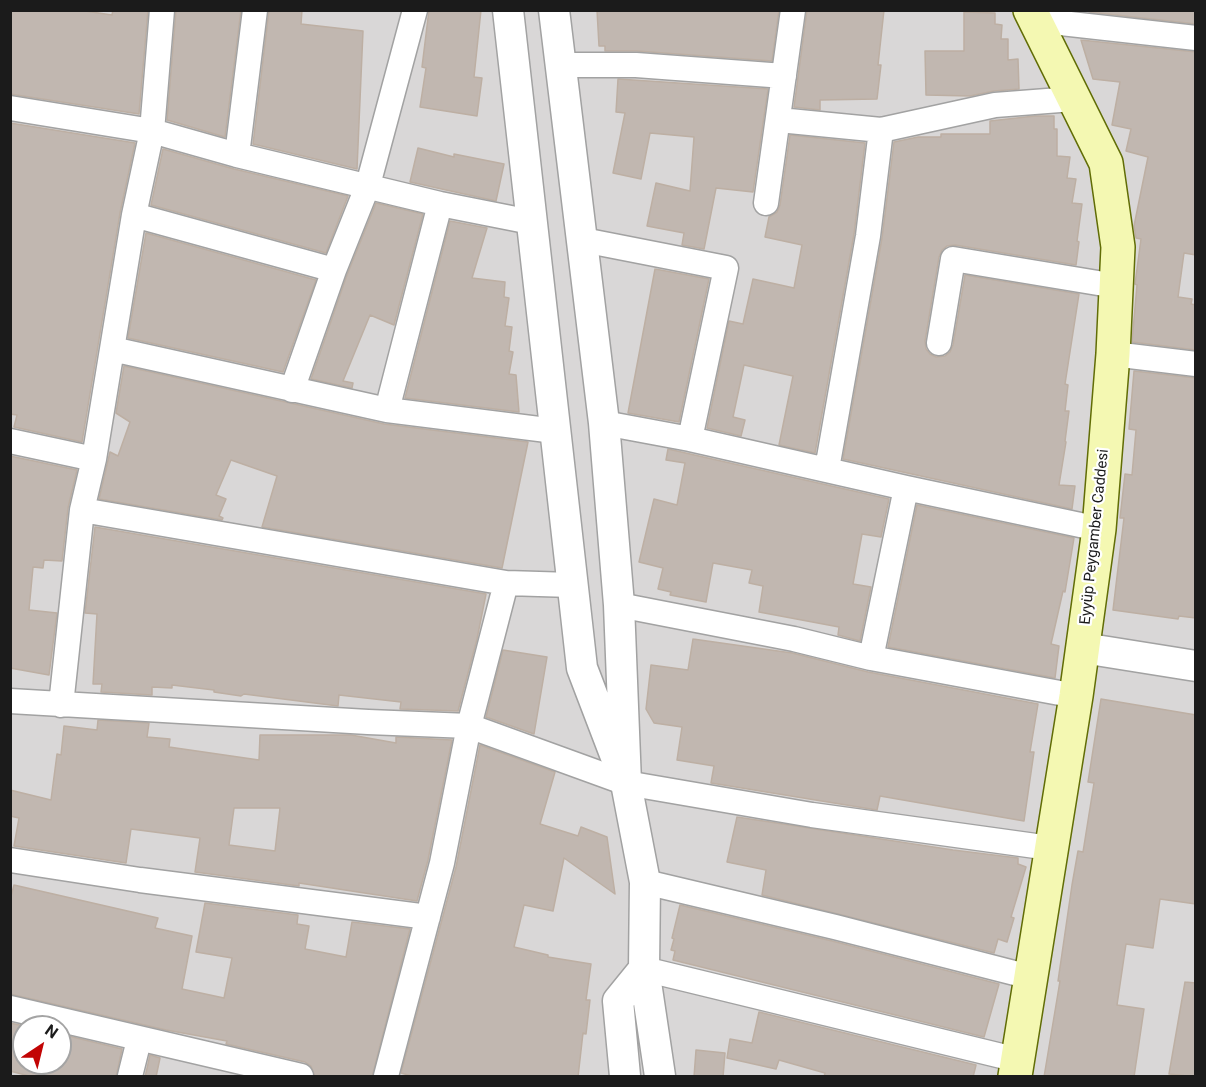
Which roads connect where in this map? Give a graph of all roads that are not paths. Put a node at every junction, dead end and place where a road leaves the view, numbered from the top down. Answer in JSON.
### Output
{"nodes":[{"id":1,"x":162,"y":10,"type":"edge"},
{"id":2,"x":255,"y":10,"type":"edge"},
{"id":3,"x":415,"y":10,"type":"edge"},
{"id":4,"x":508,"y":10,"type":"edge"},
{"id":5,"x":554,"y":10,"type":"edge"},
{"id":6,"x":793,"y":10,"type":"edge"},
{"id":7,"x":1032,"y":15,"type":"edge"},
{"id":8,"x":1196,"y":38,"type":"edge"},
{"id":9,"x":559,"y":65,"type":"junction"},
{"id":10,"x":784,"y":76,"type":"junction"},
{"id":11,"x":1073,"y":99,"type":"junction"},
{"id":12,"x":10,"y":108,"type":"edge"},
{"id":13,"x":779,"y":120,"type":"junction"},
{"id":14,"x":881,"y":130,"type":"junction"},
{"id":15,"x":152,"y":131,"type":"junction"},
{"id":16,"x":237,"y":155,"type":"junction"},
{"id":17,"x":368,"y":185,"type":"junction"},
{"id":18,"x":766,"y":203,"type":"dead end"},
{"id":19,"x":440,"y":204,"type":"junction"},
{"id":20,"x":134,"y":215,"type":"junction"},
{"id":21,"x":531,"y":222,"type":"junction"},
{"id":22,"x":583,"y":240,"type":"junction"},
{"id":23,"x":334,"y":270,"type":"junction"},
{"id":24,"x":1116,"y":286,"type":"junction"},
{"id":25,"x":939,"y":343,"type":"dead end"},
{"id":26,"x":112,"y":349,"type":"junction"},
{"id":27,"x":1113,"y":354,"type":"junction"},
{"id":28,"x":1196,"y":364,"type":"edge"},
{"id":29,"x":292,"y":390,"type":"junction"},
{"id":30,"x":387,"y":410,"type":"junction"},
{"id":31,"x":604,"y":423,"type":"junction"},
{"id":32,"x":555,"y":431,"type":"junction"},
{"id":33,"x":690,"y":439,"type":"junction"},
{"id":34,"x":10,"y":441,"type":"edge"},
{"id":35,"x":94,"y":459,"type":"junction"},
{"id":36,"x":827,"y":469,"type":"junction"},
{"id":37,"x":906,"y":488,"type":"junction"},
{"id":38,"x":82,"y":510,"type":"junction"},
{"id":39,"x":1099,"y":529,"type":"junction"},
{"id":40,"x":506,"y":583,"type":"junction"},
{"id":41,"x":572,"y":585,"type":"junction"},
{"id":42,"x":619,"y":605,"type":"junction"},
{"id":43,"x":1083,"y":648,"type":"junction"},
{"id":44,"x":871,"y":658,"type":"junction"},
{"id":45,"x":1196,"y":666,"type":"edge"},
{"id":46,"x":1076,"y":696,"type":"junction"},
{"id":47,"x":10,"y":701,"type":"edge"},
{"id":48,"x":61,"y":705,"type":"junction"},
{"id":49,"x":468,"y":726,"type":"junction"},
{"id":50,"x":626,"y":783,"type":"junction"},
{"id":51,"x":1050,"y":848,"type":"junction"},
{"id":52,"x":10,"y":860,"type":"edge"},
{"id":53,"x":645,"y":882,"type":"junction"},
{"id":54,"x":428,"y":917,"type":"junction"},
{"id":55,"x":644,"y":969,"type":"junction"},
{"id":56,"x":1030,"y":977,"type":"junction"},
{"id":57,"x":10,"y":1008,"type":"edge"},
{"id":58,"x":139,"y":1040,"type":"junction"},
{"id":59,"x":1017,"y":1068,"type":"edge"},
{"id":60,"x":130,"y":1077,"type":"edge"},
{"id":61,"x":301,"y":1077,"type":"edge"},
{"id":62,"x":386,"y":1077,"type":"edge"},
{"id":63,"x":625,"y":1077,"type":"edge"},
{"id":64,"x":660,"y":1077,"type":"edge"}],
"edges":[{"from":1,"to":15,"type":"street"},
{"from":2,"to":16,"type":"street"},
{"from":3,"to":17,"type":"street"},
{"from":4,"to":21,"type":"street"},
{"from":5,"to":9,"type":"street"},
{"from":6,"to":10,"type":"street"},
{"from":7,"to":8,"type":"street"},
{"from":7,"to":11,"type":"main road","name":"Eyyüp Peygamber Caddesi"},
{"from":9,"to":10,"type":"street"},
{"from":9,"to":22,"type":"street"},
{"from":10,"to":13,"type":"street"},
{"from":11,"to":14,"type":"street"},
{"from":11,"to":24,"type":"main road","name":"Eyyüp Peygamber Caddesi"},
{"from":12,"to":15,"type":"street"},
{"from":13,"to":14,"type":"street"},
{"from":13,"to":18,"type":"street"},
{"from":14,"to":36,"type":"street"},
{"from":15,"to":16,"type":"street"},
{"from":15,"to":20,"type":"street"},
{"from":16,"to":17,"type":"street"},
{"from":17,"to":19,"type":"street"},
{"from":17,"to":23,"type":"street"},
{"from":19,"to":21,"type":"street"},
{"from":19,"to":30,"type":"street"},
{"from":20,"to":23,"type":"street"},
{"from":20,"to":26,"type":"street"},
{"from":21,"to":32,"type":"street"},
{"from":22,"to":31,"type":"street"},
{"from":22,"to":33,"type":"street"},
{"from":23,"to":29,"type":"street"},
{"from":24,"to":25,"type":"street"},
{"from":24,"to":27,"type":"main road","name":"Eyyüp Peygamber Caddesi"},
{"from":26,"to":29,"type":"street"},
{"from":26,"to":35,"type":"street"},
{"from":27,"to":28,"type":"street"},
{"from":27,"to":39,"type":"main road","name":"Eyyüp Peygamber Caddesi"},
{"from":29,"to":30,"type":"street"},
{"from":30,"to":32,"type":"street"},
{"from":31,"to":33,"type":"street"},
{"from":31,"to":42,"type":"street"},
{"from":32,"to":41,"type":"street"},
{"from":33,"to":36,"type":"street"},
{"from":34,"to":35,"type":"street"},
{"from":35,"to":38,"type":"street"},
{"from":36,"to":37,"type":"street"},
{"from":37,"to":39,"type":"street"},
{"from":37,"to":44,"type":"street"},
{"from":38,"to":40,"type":"street"},
{"from":38,"to":48,"type":"street"},
{"from":39,"to":43,"type":"main road","name":"Eyyüp Peygamber Caddesi"},
{"from":40,"to":41,"type":"street"},
{"from":40,"to":49,"type":"street"},
{"from":41,"to":50,"type":"street"},
{"from":42,"to":44,"type":"street"},
{"from":42,"to":50,"type":"street"},
{"from":43,"to":45,"type":"street"},
{"from":43,"to":46,"type":"main road","name":"Eyyüp Peygamber Caddesi"},
{"from":44,"to":46,"type":"street"},
{"from":46,"to":51,"type":"main road","name":"Eyyüp Peygamber Caddesi"},
{"from":47,"to":48,"type":"street"},
{"from":48,"to":49,"type":"street"},
{"from":49,"to":50,"type":"street"},
{"from":49,"to":54,"type":"street"},
{"from":50,"to":51,"type":"street"},
{"from":50,"to":53,"type":"street"},
{"from":51,"to":56,"type":"main road","name":"Eyyüp Peygamber Caddesi"},
{"from":52,"to":54,"type":"street"},
{"from":53,"to":55,"type":"street"},
{"from":53,"to":56,"type":"street"},
{"from":54,"to":62,"type":"street"},
{"from":55,"to":59,"type":"street"},
{"from":55,"to":63,"type":"street"},
{"from":55,"to":64,"type":"street"},
{"from":56,"to":59,"type":"main road","name":"Eyyüp Peygamber Caddesi"},
{"from":57,"to":58,"type":"street"},
{"from":58,"to":60,"type":"street"},
{"from":58,"to":61,"type":"street"}]}
